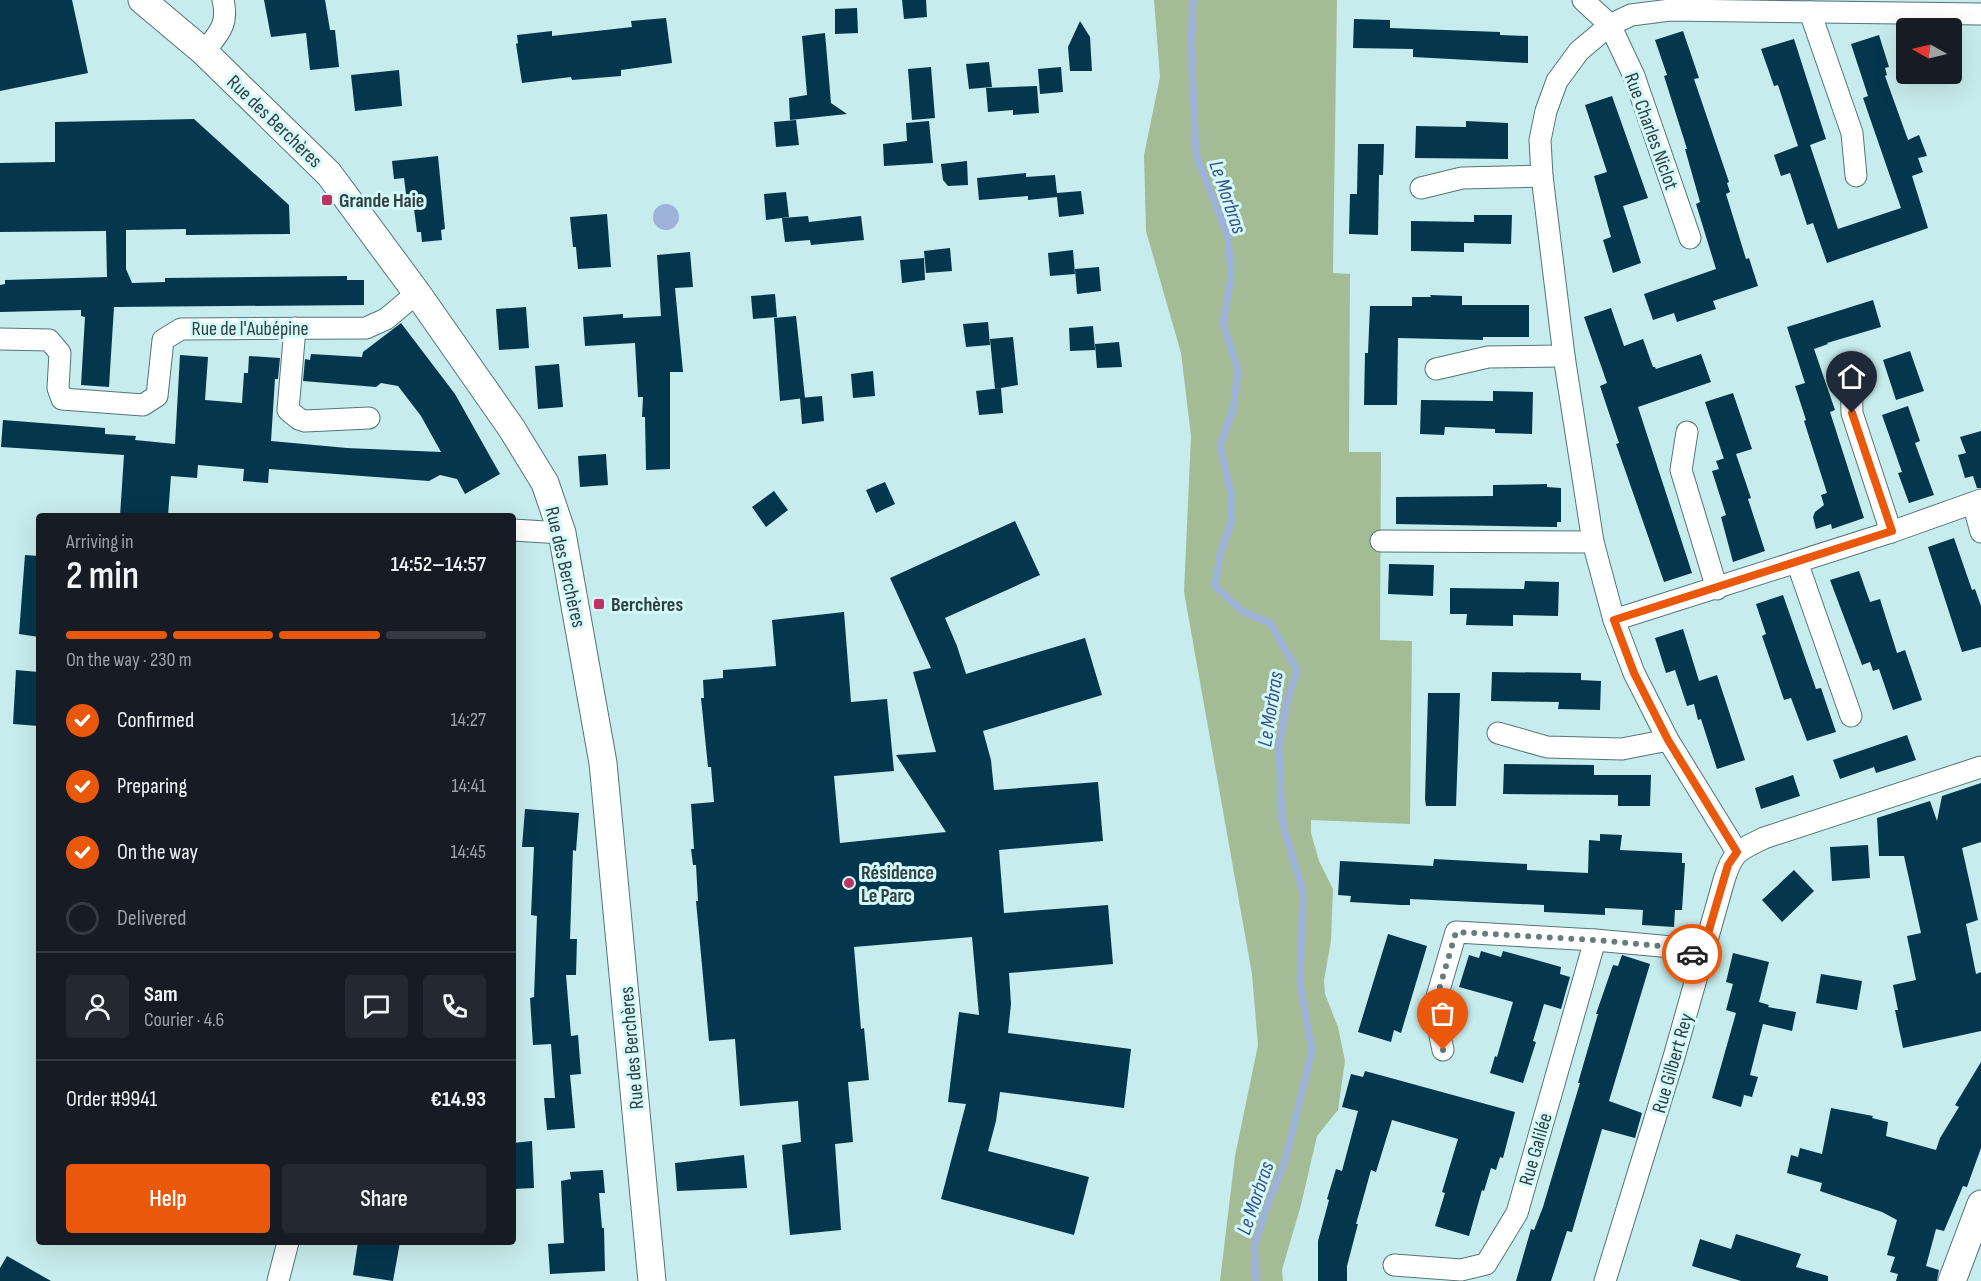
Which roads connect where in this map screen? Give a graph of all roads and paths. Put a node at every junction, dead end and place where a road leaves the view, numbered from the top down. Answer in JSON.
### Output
{"nodes":[{"id":1,"x":142,"y":0,"type":"edge"},
{"id":2,"x":223,"y":0,"type":"edge"},
{"id":3,"x":1583,"y":0,"type":"edge"},
{"id":4,"x":1745,"y":6,"type":"edge"},
{"id":5,"x":1914,"y":7,"type":"edge"},
{"id":6,"x":1810,"y":12,"type":"junction"},
{"id":7,"x":1981,"y":14,"type":"edge"},
{"id":8,"x":1610,"y":25,"type":"junction"},
{"id":9,"x":204,"y":52,"type":"junction"},
{"id":10,"x":1542,"y":176,"type":"junction"},
{"id":11,"x":1856,"y":176,"type":"dead end"},
{"id":12,"x":1421,"y":188,"type":"dead end"},
{"id":13,"x":1690,"y":238,"type":"dead end"},
{"id":14,"x":417,"y":293,"type":"junction"},
{"id":15,"x":295,"y":328,"type":"junction"},
{"id":16,"x":0,"y":339,"type":"edge"},
{"id":17,"x":1564,"y":356,"type":"junction"},
{"id":18,"x":1436,"y":369,"type":"dead end"},
{"id":19,"x":1851,"y":372,"type":"dead end"},
{"id":20,"x":369,"y":418,"type":"dead end"},
{"id":21,"x":1687,"y":432,"type":"dead end"},
{"id":22,"x":1977,"y":502,"type":"edge"},
{"id":23,"x":516,"y":530,"type":"edge"},
{"id":24,"x":1892,"y":531,"type":"junction"},
{"id":25,"x":552,"y":532,"type":"junction"},
{"id":26,"x":1981,"y":532,"type":"edge"},
{"id":27,"x":1380,"y":541,"type":"dead end"},
{"id":28,"x":1593,"y":542,"type":"junction"},
{"id":29,"x":1797,"y":562,"type":"junction"},
{"id":30,"x":1717,"y":589,"type":"junction"},
{"id":31,"x":1614,"y":620,"type":"junction"},
{"id":32,"x":1851,"y":716,"type":"dead end"},
{"id":33,"x":1498,"y":733,"type":"dead end"},
{"id":34,"x":1668,"y":740,"type":"junction"},
{"id":35,"x":1981,"y":767,"type":"edge"},
{"id":36,"x":1737,"y":852,"type":"junction"},
{"id":37,"x":1594,"y":940,"type":"junction"},
{"id":38,"x":1701,"y":957,"type":"junction"},
{"id":39,"x":1443,"y":1050,"type":"dead end"},
{"id":40,"x":1981,"y":1204,"type":"edge"},
{"id":41,"x":287,"y":1245,"type":"edge"},
{"id":42,"x":1394,"y":1265,"type":"dead end"},
{"id":43,"x":278,"y":1281,"type":"edge"},
{"id":44,"x":652,"y":1281,"type":"edge"},
{"id":45,"x":1605,"y":1281,"type":"edge"},
{"id":46,"x":1952,"y":1281,"type":"edge"}],
"edges":[{"from":1,"to":9,"type":"street","name":"Rue des Berchères"},
{"from":2,"to":9,"type":"street"},
{"from":3,"to":8,"type":"street","name":"Rue Charles Niclot"},
{"from":4,"to":6,"type":"street"},
{"from":4,"to":8,"type":"street"},
{"from":5,"to":6,"type":"street"},
{"from":5,"to":7,"type":"street"},
{"from":6,"to":11,"type":"street"},
{"from":8,"to":10,"type":"street"},
{"from":8,"to":13,"type":"street","name":"Rue Charles Niclot"},
{"from":9,"to":14,"type":"street","name":"Rue des Berchères"},
{"from":10,"to":12,"type":"street"},
{"from":10,"to":17,"type":"street"},
{"from":14,"to":15,"type":"street","name":"Rue de l'Aubépine"},
{"from":14,"to":25,"type":"street","name":"Rue des Berchères"},
{"from":15,"to":16,"type":"street","name":"Rue de l'Aubépine"},
{"from":15,"to":20,"type":"street"},
{"from":17,"to":18,"type":"street"},
{"from":17,"to":28,"type":"street"},
{"from":19,"to":24,"type":"street"},
{"from":21,"to":30,"type":"street"},
{"from":22,"to":24,"type":"street"},
{"from":22,"to":26,"type":"street"},
{"from":23,"to":25,"type":"street"},
{"from":24,"to":29,"type":"street"},
{"from":25,"to":44,"type":"street","name":"Rue des Berchères"},
{"from":27,"to":28,"type":"street"},
{"from":28,"to":31,"type":"street"},
{"from":29,"to":30,"type":"street"},
{"from":29,"to":32,"type":"street"},
{"from":30,"to":31,"type":"street"},
{"from":31,"to":34,"type":"street"},
{"from":33,"to":34,"type":"street"},
{"from":34,"to":36,"type":"street"},
{"from":35,"to":36,"type":"street"},
{"from":36,"to":38,"type":"street","name":"Rue Gilbert Rey"},
{"from":37,"to":38,"type":"street"},
{"from":37,"to":39,"type":"street"},
{"from":37,"to":42,"type":"street","name":"Rue Galilée"},
{"from":38,"to":45,"type":"street","name":"Rue Gilbert Rey"},
{"from":40,"to":46,"type":"street"},
{"from":41,"to":43,"type":"street"}]}
